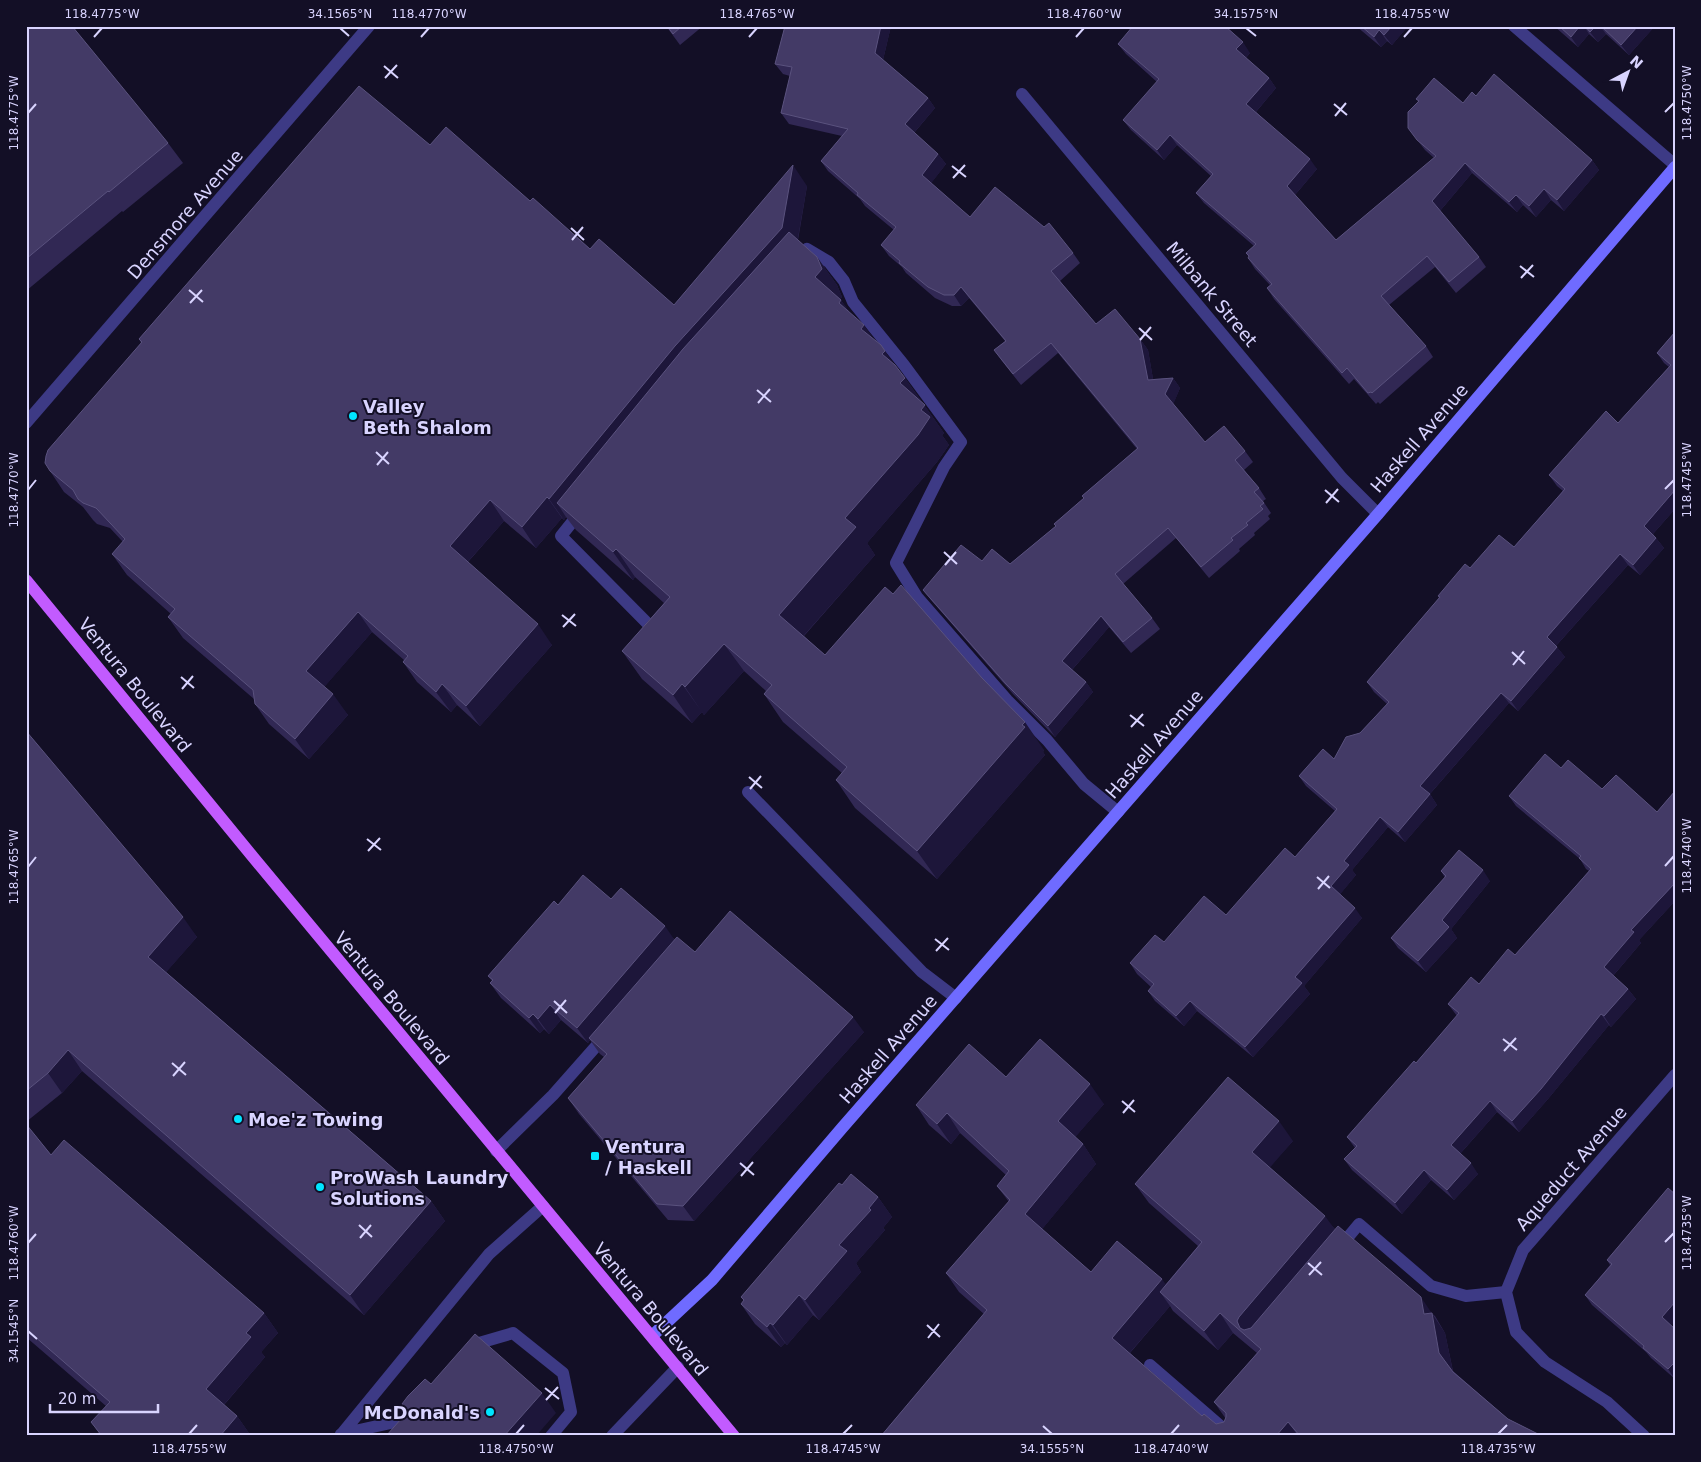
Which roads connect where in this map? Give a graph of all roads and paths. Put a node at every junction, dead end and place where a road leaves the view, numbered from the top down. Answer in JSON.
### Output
{"nodes":[{"id":1,"x":369,"y":26,"type":"edge"},
{"id":2,"x":1514,"y":26,"type":"edge"},
{"id":3,"x":1022,"y":94,"type":"dead end"},
{"id":4,"x":1675,"y":166,"type":"edge"},
{"id":5,"x":794,"y":263,"type":"edge"},
{"id":6,"x":26,"y":424,"type":"edge"},
{"id":7,"x":591,"y":499,"type":"edge"},
{"id":8,"x":1378,"y":514,"type":"junction"},
{"id":9,"x":26,"y":580,"type":"edge"},
{"id":10,"x":652,"y":628,"type":"edge"},
{"id":11,"x":748,"y":792,"type":"dead end"},
{"id":12,"x":1118,"y":812,"type":"junction"},
{"id":13,"x":956,"y":998,"type":"junction"},
{"id":14,"x":616,"y":1024,"type":"edge"},
{"id":15,"x":1675,"y":1076,"type":"edge"},
{"id":16,"x":496,"y":1151,"type":"junction"},
{"id":17,"x":543,"y":1206,"type":"junction"},
{"id":18,"x":1334,"y":1254,"type":"edge"},
{"id":19,"x":1506,"y":1292,"type":"junction"},
{"id":20,"x":652,"y":1336,"type":"junction"},
{"id":21,"x":460,"y":1364,"type":"edge"},
{"id":22,"x":1150,"y":1365,"type":"dead end"},
{"id":23,"x":678,"y":1367,"type":"junction"},
{"id":24,"x":422,"y":1405,"type":"edge"},
{"id":25,"x":340,"y":1435,"type":"edge"},
{"id":26,"x":551,"y":1436,"type":"edge"},
{"id":27,"x":612,"y":1436,"type":"edge"},
{"id":28,"x":734,"y":1436,"type":"edge"},
{"id":29,"x":1232,"y":1436,"type":"edge"},
{"id":30,"x":1644,"y":1436,"type":"edge"}],
"edges":[{"from":1,"to":6,"type":"street","name":"Densmore Avenue"},
{"from":2,"to":4,"type":"street"},
{"from":3,"to":8,"type":"street","name":"Milbank Street"},
{"from":4,"to":8,"type":"street","name":"Haskell Avenue"},
{"from":5,"to":12,"type":"street"},
{"from":7,"to":10,"type":"street"},
{"from":8,"to":12,"type":"street","name":"Haskell Avenue"},
{"from":9,"to":16,"type":"main road","name":"Ventura Boulevard"},
{"from":11,"to":13,"type":"street"},
{"from":12,"to":13,"type":"street","name":"Haskell Avenue"},
{"from":13,"to":20,"type":"street","name":"Haskell Avenue"},
{"from":14,"to":16,"type":"street"},
{"from":15,"to":19,"type":"street","name":"Aqueduct Avenue"},
{"from":16,"to":17,"type":"main road","name":"Ventura Boulevard"},
{"from":17,"to":20,"type":"main road","name":"Ventura Boulevard"},
{"from":17,"to":25,"type":"street"},
{"from":18,"to":19,"type":"street"},
{"from":19,"to":30,"type":"street"},
{"from":20,"to":23,"type":"main road","name":"Ventura Boulevard"},
{"from":21,"to":26,"type":"street"},
{"from":22,"to":29,"type":"street"},
{"from":23,"to":27,"type":"street"},
{"from":23,"to":28,"type":"main road","name":"Ventura Boulevard"},
{"from":24,"to":25,"type":"street"}]}
